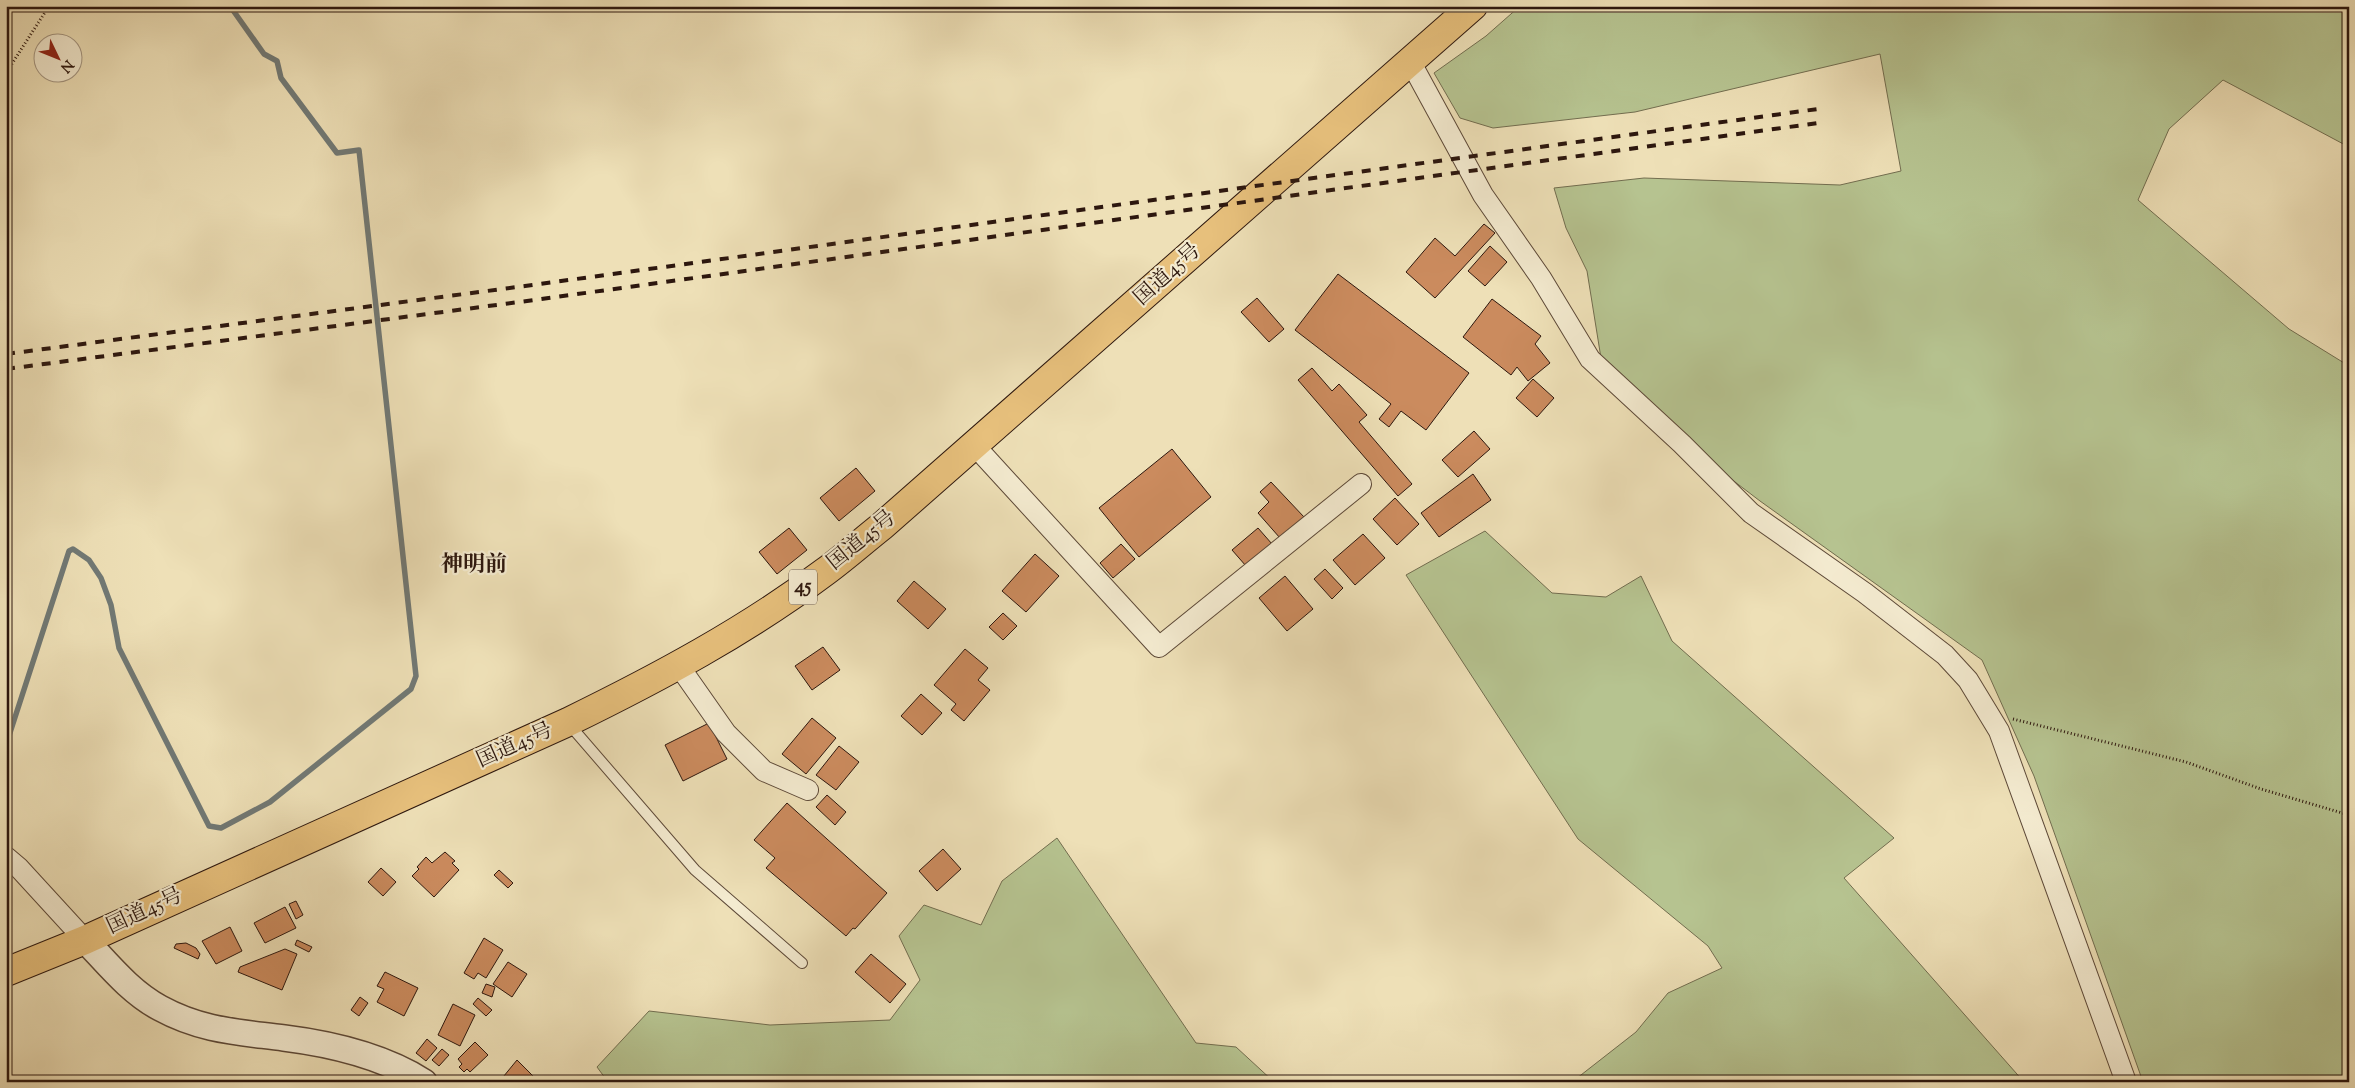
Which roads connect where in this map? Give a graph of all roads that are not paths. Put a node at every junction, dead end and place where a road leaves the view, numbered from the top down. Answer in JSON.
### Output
{"nodes":[{"id":1,"x":1473,"y":6,"type":"edge"},
{"id":2,"x":1410,"y":61,"type":"junction"},
{"id":3,"x":975,"y":446,"type":"junction"},
{"id":4,"x":1360,"y":484,"type":"dead end"},
{"id":5,"x":680,"y":666,"type":"junction"},
{"id":6,"x":568,"y":722,"type":"junction"},
{"id":7,"x":808,"y":790,"type":"dead end"},
{"id":8,"x":6,"y":857,"type":"edge"},
{"id":9,"x":85,"y":940,"type":"junction"},
{"id":10,"x":802,"y":963,"type":"dead end"},
{"id":11,"x":6,"y":972,"type":"edge"},
{"id":12,"x":424,"y":1082,"type":"edge"},
{"id":13,"x":2126,"y":1082,"type":"edge"}],
"edges":[{"from":1,"to":2,"type":"highway","name":"国道45号","number":"45"},
{"from":2,"to":3,"type":"highway","name":"国道45号","number":"45"},
{"from":2,"to":13,"type":"street"},
{"from":3,"to":4,"type":"street"},
{"from":3,"to":5,"type":"highway","name":"国道45号","number":"45"},
{"from":5,"to":6,"type":"highway","name":"国道45号","number":"45"},
{"from":5,"to":7,"type":"street"},
{"from":6,"to":9,"type":"highway","name":"国道45号","number":"45"},
{"from":6,"to":10,"type":"lane"},
{"from":8,"to":9,"type":"street"},
{"from":9,"to":11,"type":"highway","name":"国道45号","number":"45"},
{"from":9,"to":12,"type":"street"}]}
